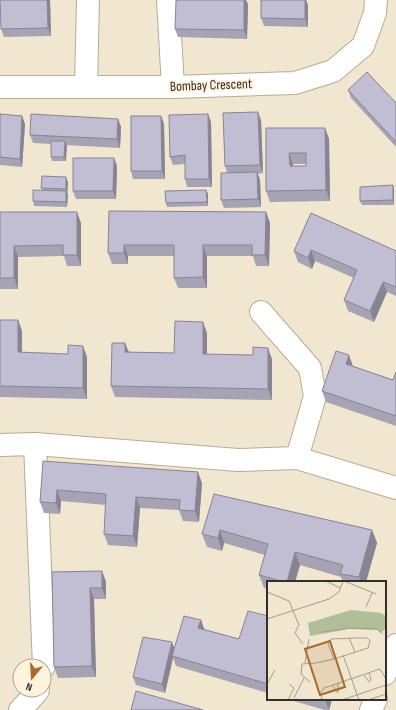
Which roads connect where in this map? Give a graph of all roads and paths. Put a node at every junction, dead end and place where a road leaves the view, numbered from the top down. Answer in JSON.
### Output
{"nodes":[{"id":1,"x":88,"y":0,"type":"edge"},
{"id":2,"x":168,"y":0,"type":"edge"},
{"id":3,"x":376,"y":0,"type":"edge"},
{"id":4,"x":0,"y":87,"type":"edge"},
{"id":5,"x":86,"y":87,"type":"junction"},
{"id":6,"x":173,"y":87,"type":"junction"},
{"id":7,"x":261,"y":312,"type":"dead end"},
{"id":8,"x":35,"y":444,"type":"junction"},
{"id":9,"x":0,"y":445,"type":"edge"},
{"id":10,"x":296,"y":458,"type":"junction"},
{"id":11,"x":396,"y":488,"type":"edge"},
{"id":12,"x":396,"y":645,"type":"edge"},
{"id":13,"x":44,"y":658,"type":"edge"},
{"id":14,"x":386,"y":671,"type":"edge"},
{"id":15,"x":31,"y":698,"type":"edge"},
{"id":16,"x":376,"y":700,"type":"edge"},
{"id":17,"x":20,"y":710,"type":"edge"},
{"id":18,"x":371,"y":710,"type":"edge"}],
"edges":[{"from":1,"to":5,"type":"street"},
{"from":2,"to":6,"type":"street"},
{"from":3,"to":6,"type":"street","name":"Bombay Crescent"},
{"from":4,"to":5,"type":"street","name":"Bombay Crescent"},
{"from":5,"to":6,"type":"street","name":"Bombay Crescent"},
{"from":7,"to":10,"type":"street"},
{"from":8,"to":9,"type":"street"},
{"from":8,"to":10,"type":"street"},
{"from":8,"to":13,"type":"street"},
{"from":10,"to":11,"type":"street"},
{"from":12,"to":14,"type":"street"},
{"from":15,"to":17,"type":"street"},
{"from":16,"to":18,"type":"street"}]}
